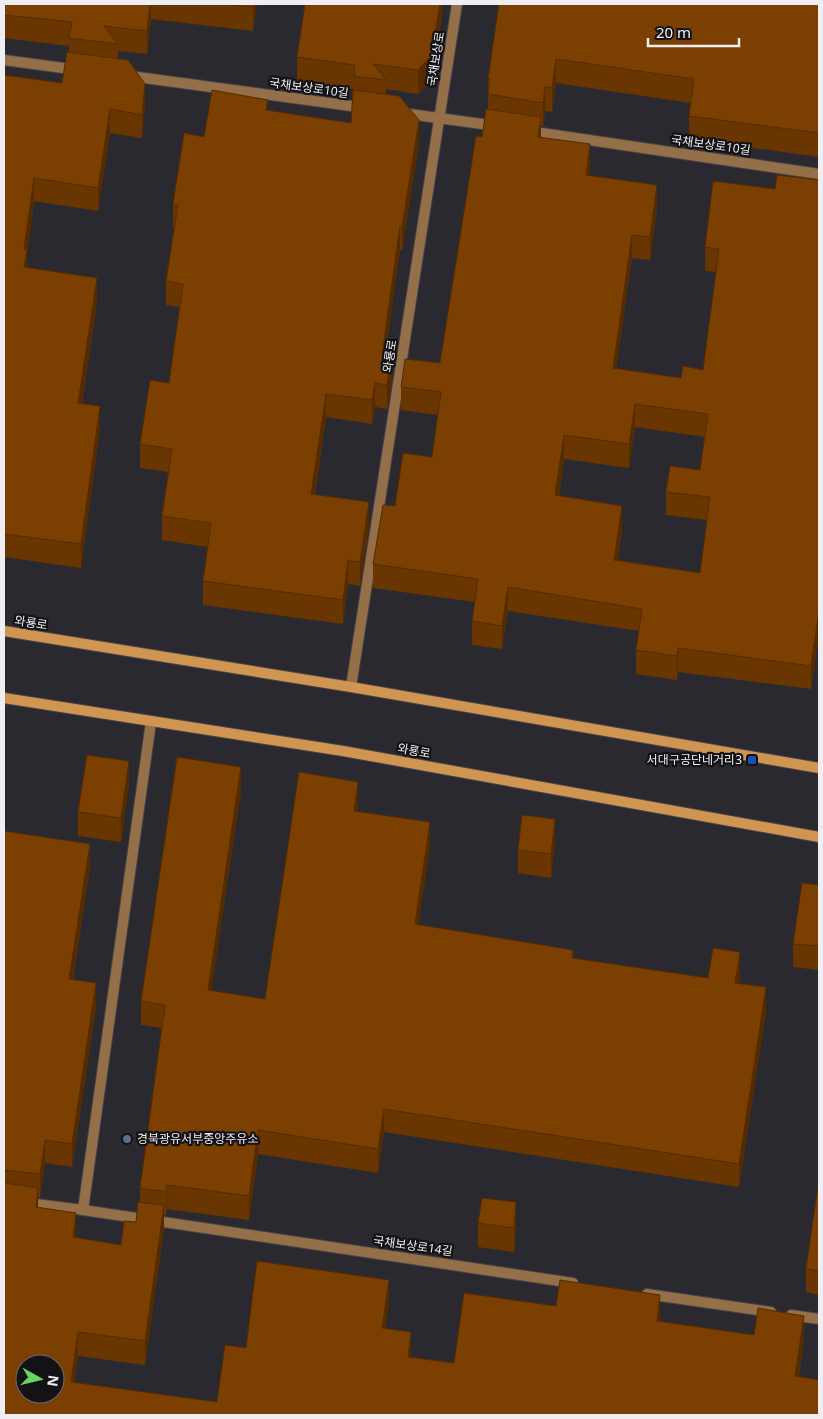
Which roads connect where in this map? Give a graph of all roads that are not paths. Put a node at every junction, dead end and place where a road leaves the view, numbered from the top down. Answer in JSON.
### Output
{"nodes":[{"id":1,"x":457,"y":4,"type":"edge"},
{"id":2,"x":4,"y":60,"type":"edge"},
{"id":3,"x":93,"y":72,"type":"edge"},
{"id":4,"x":122,"y":76,"type":"edge"},
{"id":5,"x":439,"y":118,"type":"junction"},
{"id":6,"x":819,"y":174,"type":"edge"},
{"id":7,"x":4,"y":631,"type":"edge"},
{"id":8,"x":351,"y":686,"type":"junction"},
{"id":9,"x":4,"y":698,"type":"edge"},
{"id":10,"x":151,"y":722,"type":"junction"},
{"id":11,"x":819,"y":768,"type":"edge"},
{"id":12,"x":819,"y":837,"type":"edge"},
{"id":13,"x":4,"y":1200,"type":"edge"},
{"id":14,"x":83,"y":1210,"type":"junction"},
{"id":15,"x":584,"y":1284,"type":"edge"},
{"id":16,"x":633,"y":1292,"type":"edge"},
{"id":17,"x":819,"y":1319,"type":"edge"}],
"edges":[{"from":1,"to":5,"type":"street","name":"국채보상로"},
{"from":2,"to":3,"type":"street"},
{"from":4,"to":5,"type":"street","name":"국채보상로10길"},
{"from":5,"to":6,"type":"street","name":"국채보상로10길"},
{"from":5,"to":8,"type":"street","name":"와룡로"},
{"from":7,"to":8,"type":"main road","name":"와룡로"},
{"from":8,"to":11,"type":"main road","name":"와룡로"},
{"from":9,"to":10,"type":"main road","name":"와룡로"},
{"from":10,"to":12,"type":"main road","name":"와룡로"},
{"from":10,"to":14,"type":"street"},
{"from":13,"to":14,"type":"street","name":"국채보상로14길"},
{"from":14,"to":15,"type":"street","name":"국채보상로14길"},
{"from":16,"to":17,"type":"street"}]}
